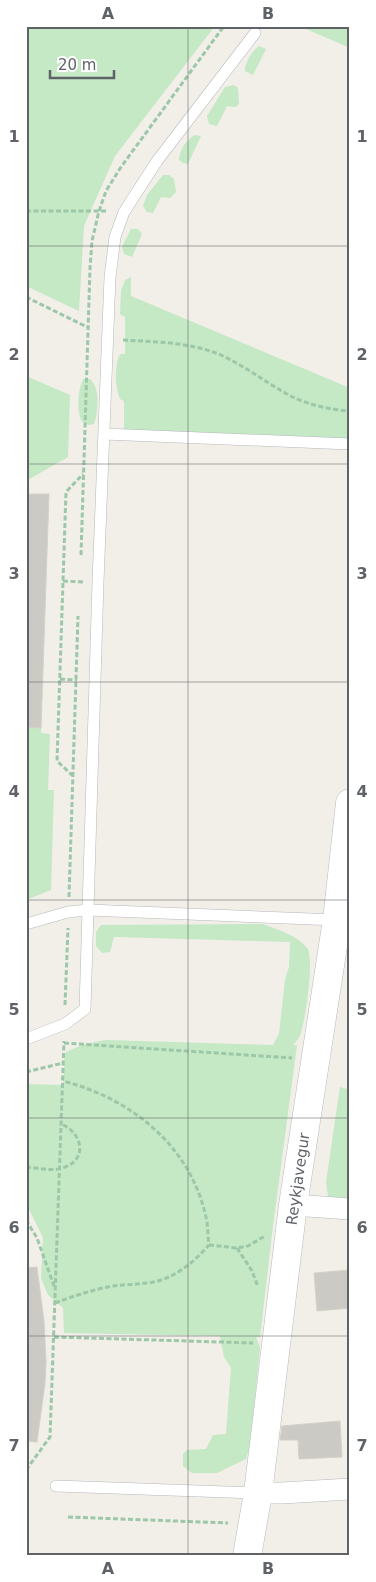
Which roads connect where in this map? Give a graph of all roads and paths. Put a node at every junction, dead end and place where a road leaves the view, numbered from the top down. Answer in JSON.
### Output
{"nodes":[{"id":1,"x":255,"y":33,"type":"dead end"},
{"id":2,"x":26,"y":211,"type":"edge"},
{"id":3,"x":99,"y":211,"type":"dead end"},
{"id":4,"x":26,"y":297,"type":"edge"},
{"id":5,"x":108,"y":335,"type":"junction"},
{"id":6,"x":350,"y":411,"type":"edge"},
{"id":7,"x":104,"y":434,"type":"junction"},
{"id":8,"x":350,"y":444,"type":"edge"},
{"id":9,"x":83,"y":473,"type":"dead end"},
{"id":10,"x":63,"y":581,"type":"junction"},
{"id":11,"x":80,"y":582,"type":"dead end"},
{"id":12,"x":60,"y":679,"type":"junction"},
{"id":13,"x":76,"y":680,"type":"dead end"},
{"id":14,"x":73,"y":776,"type":"dead end"},
{"id":15,"x":350,"y":803,"type":"edge"},
{"id":16,"x":88,"y":910,"type":"junction"},
{"id":17,"x":337,"y":920,"type":"junction"},
{"id":18,"x":26,"y":924,"type":"edge"},
{"id":19,"x":26,"y":1039,"type":"edge"},
{"id":20,"x":64,"y":1043,"type":"dead end"},
{"id":21,"x":300,"y":1058,"type":"dead end"},
{"id":22,"x":63,"y":1063,"type":"dead end"},
{"id":23,"x":26,"y":1072,"type":"edge"},
{"id":24,"x":62,"y":1081,"type":"dead end"},
{"id":25,"x":61,"y":1124,"type":"dead end"},
{"id":26,"x":26,"y":1167,"type":"edge"},
{"id":27,"x":293,"y":1205,"type":"junction"},
{"id":28,"x":350,"y":1209,"type":"edge"},
{"id":29,"x":26,"y":1220,"type":"edge"},
{"id":30,"x":266,"y":1235,"type":"dead end"},
{"id":31,"x":209,"y":1245,"type":"junction"},
{"id":32,"x":237,"y":1248,"type":"junction"},
{"id":33,"x":55,"y":1289,"type":"dead end"},
{"id":34,"x":261,"y":1293,"type":"dead end"},
{"id":35,"x":55,"y":1303,"type":"dead end"},
{"id":36,"x":54,"y":1337,"type":"dead end"},
{"id":37,"x":256,"y":1343,"type":"dead end"},
{"id":38,"x":56,"y":1486,"type":"dead end"},
{"id":39,"x":350,"y":1488,"type":"edge"},
{"id":40,"x":258,"y":1493,"type":"junction"},
{"id":41,"x":68,"y":1517,"type":"dead end"},
{"id":42,"x":230,"y":1524,"type":"dead end"},
{"id":43,"x":247,"y":1556,"type":"edge"}],
"edges":[{"from":1,"to":5,"type":"lane"},
{"from":2,"to":3,"type":"path"},
{"from":4,"to":5,"type":"path"},
{"from":5,"to":6,"type":"path"},
{"from":5,"to":7,"type":"lane"},
{"from":7,"to":8,"type":"lane"},
{"from":7,"to":16,"type":"lane"},
{"from":9,"to":10,"type":"path"},
{"from":10,"to":11,"type":"path"},
{"from":10,"to":12,"type":"path"},
{"from":12,"to":13,"type":"path"},
{"from":12,"to":14,"type":"path"},
{"from":15,"to":17,"type":"street","name":"Reykjavegur"},
{"from":16,"to":17,"type":"lane"},
{"from":16,"to":18,"type":"lane"},
{"from":16,"to":19,"type":"lane"},
{"from":17,"to":27,"type":"street","name":"Reykjavegur"},
{"from":20,"to":21,"type":"path"},
{"from":22,"to":23,"type":"path"},
{"from":24,"to":31,"type":"path"},
{"from":25,"to":26,"type":"path"},
{"from":27,"to":28,"type":"street"},
{"from":27,"to":40,"type":"street","name":"Reykjavegur"},
{"from":29,"to":33,"type":"path"},
{"from":30,"to":32,"type":"path"},
{"from":31,"to":32,"type":"path"},
{"from":31,"to":35,"type":"path"},
{"from":32,"to":34,"type":"path"},
{"from":36,"to":37,"type":"path"},
{"from":38,"to":40,"type":"lane"},
{"from":39,"to":40,"type":"street"},
{"from":40,"to":43,"type":"street","name":"Reykjavegur"},
{"from":41,"to":42,"type":"path"}]}
